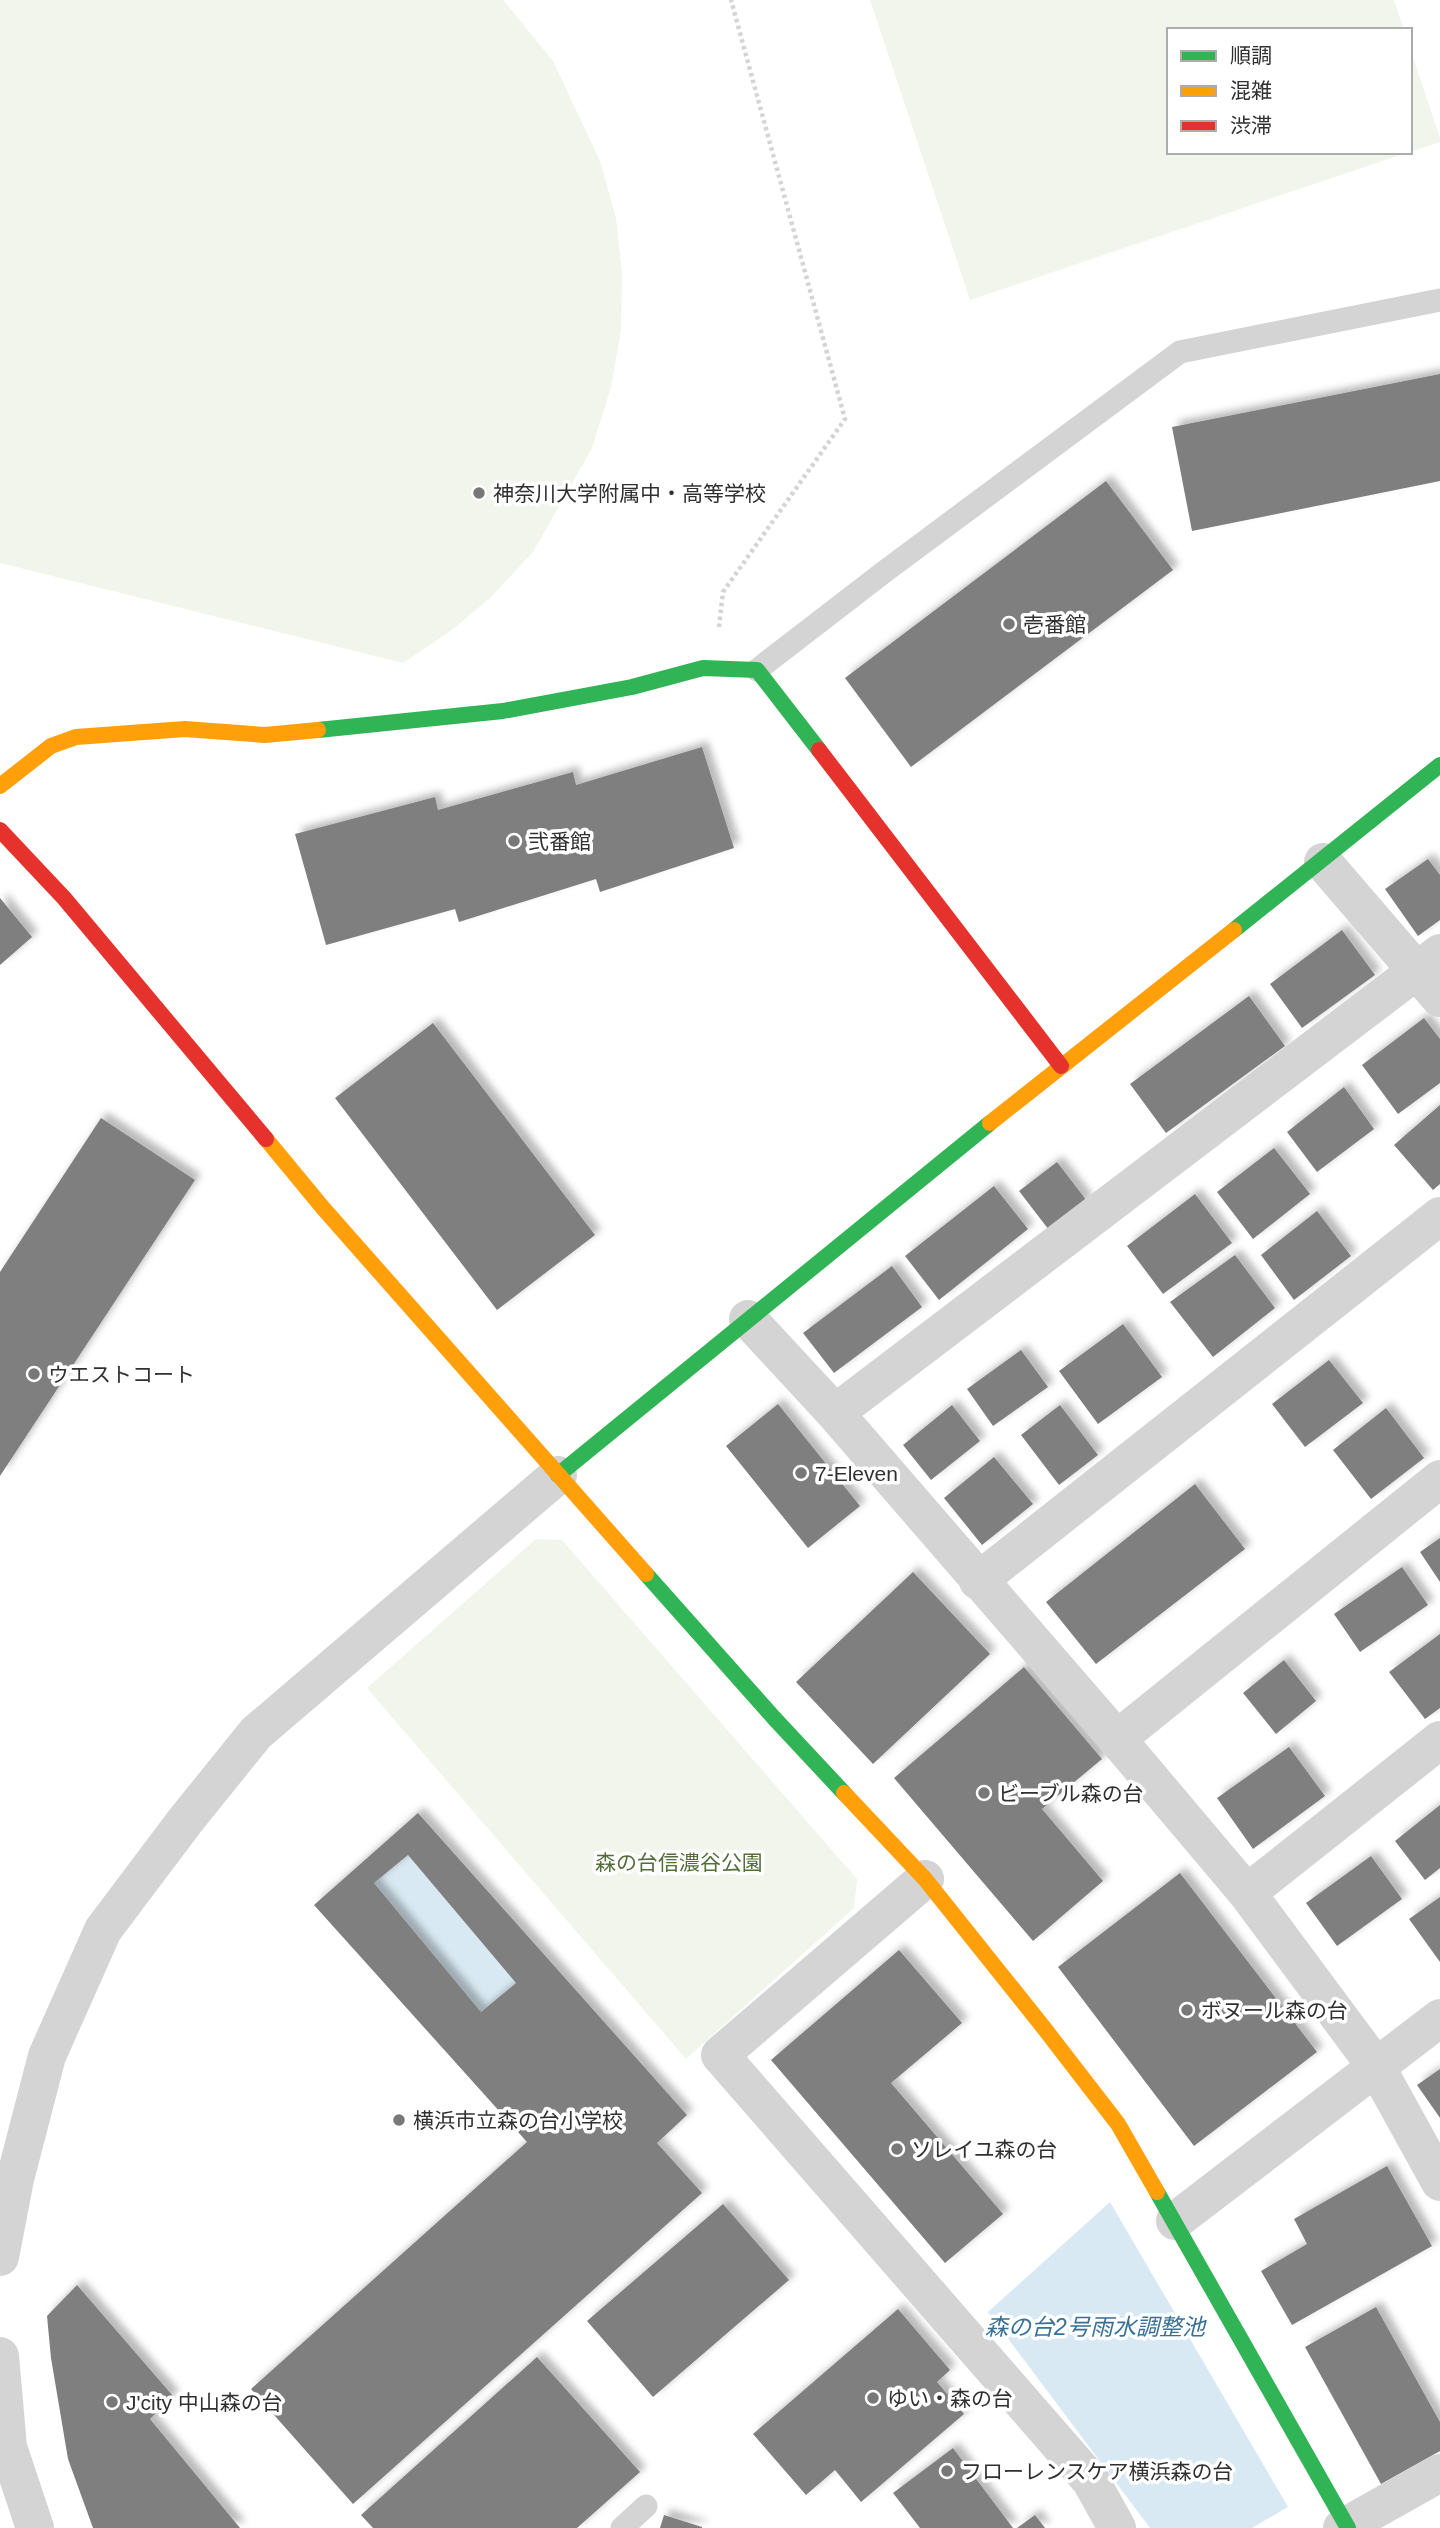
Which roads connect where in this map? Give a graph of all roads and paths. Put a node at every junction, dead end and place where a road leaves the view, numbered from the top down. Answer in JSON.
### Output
{"nodes":[{"id":1,"x":731,"y":0,"type":"edge"},
{"id":2,"x":1440,"y":300,"type":"edge"},
{"id":3,"x":718,"y":670,"type":"junction"},
{"id":4,"x":757,"y":670,"type":"junction"},
{"id":5,"x":1440,"y":765,"type":"edge"},
{"id":6,"x":0,"y":786,"type":"edge"},
{"id":7,"x":0,"y":830,"type":"edge"},
{"id":8,"x":1323,"y":862,"type":"junction"},
{"id":9,"x":1432,"y":974,"type":"edge"},
{"id":10,"x":1062,"y":1066,"type":"junction"},
{"id":11,"x":1440,"y":1216,"type":"edge"},
{"id":12,"x":748,"y":1318,"type":"junction"},
{"id":13,"x":835,"y":1413,"type":"junction"},
{"id":14,"x":558,"y":1475,"type":"junction"},
{"id":15,"x":1440,"y":1479,"type":"edge"},
{"id":16,"x":978,"y":1581,"type":"junction"},
{"id":17,"x":1117,"y":1739,"type":"junction"},
{"id":18,"x":1440,"y":1740,"type":"edge"},
{"id":19,"x":925,"y":1879,"type":"junction"},
{"id":20,"x":1247,"y":1893,"type":"junction"},
{"id":21,"x":1440,"y":2018,"type":"edge"},
{"id":22,"x":1377,"y":2068,"type":"junction"},
{"id":23,"x":1440,"y":2182,"type":"edge"},
{"id":24,"x":1175,"y":2221,"type":"junction"},
{"id":25,"x":0,"y":2257,"type":"edge"},
{"id":26,"x":0,"y":2356,"type":"edge"},
{"id":27,"x":1440,"y":2473,"type":"edge"},
{"id":28,"x":646,"y":2506,"type":"dead end"},
{"id":29,"x":1346,"y":2527,"type":"edge"},
{"id":30,"x":35,"y":2528,"type":"edge"},
{"id":31,"x":622,"y":2528,"type":"edge"},
{"id":32,"x":1117,"y":2528,"type":"edge"}],
"edges":[{"from":1,"to":3,"type":"path"},
{"from":2,"to":4,"type":"lane"},
{"from":3,"to":4,"type":"street"},
{"from":3,"to":6,"type":"street"},
{"from":4,"to":10,"type":"street"},
{"from":5,"to":8,"type":"street"},
{"from":7,"to":14,"type":"street"},
{"from":8,"to":9,"type":"street"},
{"from":8,"to":10,"type":"street"},
{"from":9,"to":13,"type":"street"},
{"from":10,"to":12,"type":"street"},
{"from":11,"to":16,"type":"street"},
{"from":12,"to":13,"type":"street"},
{"from":12,"to":14,"type":"street"},
{"from":13,"to":16,"type":"street"},
{"from":14,"to":19,"type":"street"},
{"from":14,"to":25,"type":"street"},
{"from":15,"to":17,"type":"street"},
{"from":16,"to":17,"type":"street"},
{"from":17,"to":20,"type":"street"},
{"from":18,"to":20,"type":"street"},
{"from":19,"to":24,"type":"street"},
{"from":19,"to":32,"type":"street"},
{"from":20,"to":22,"type":"street"},
{"from":21,"to":22,"type":"street"},
{"from":22,"to":23,"type":"street"},
{"from":22,"to":24,"type":"street"},
{"from":24,"to":29,"type":"street"},
{"from":26,"to":30,"type":"street"},
{"from":27,"to":29,"type":"street"},
{"from":28,"to":31,"type":"lane"}]}
